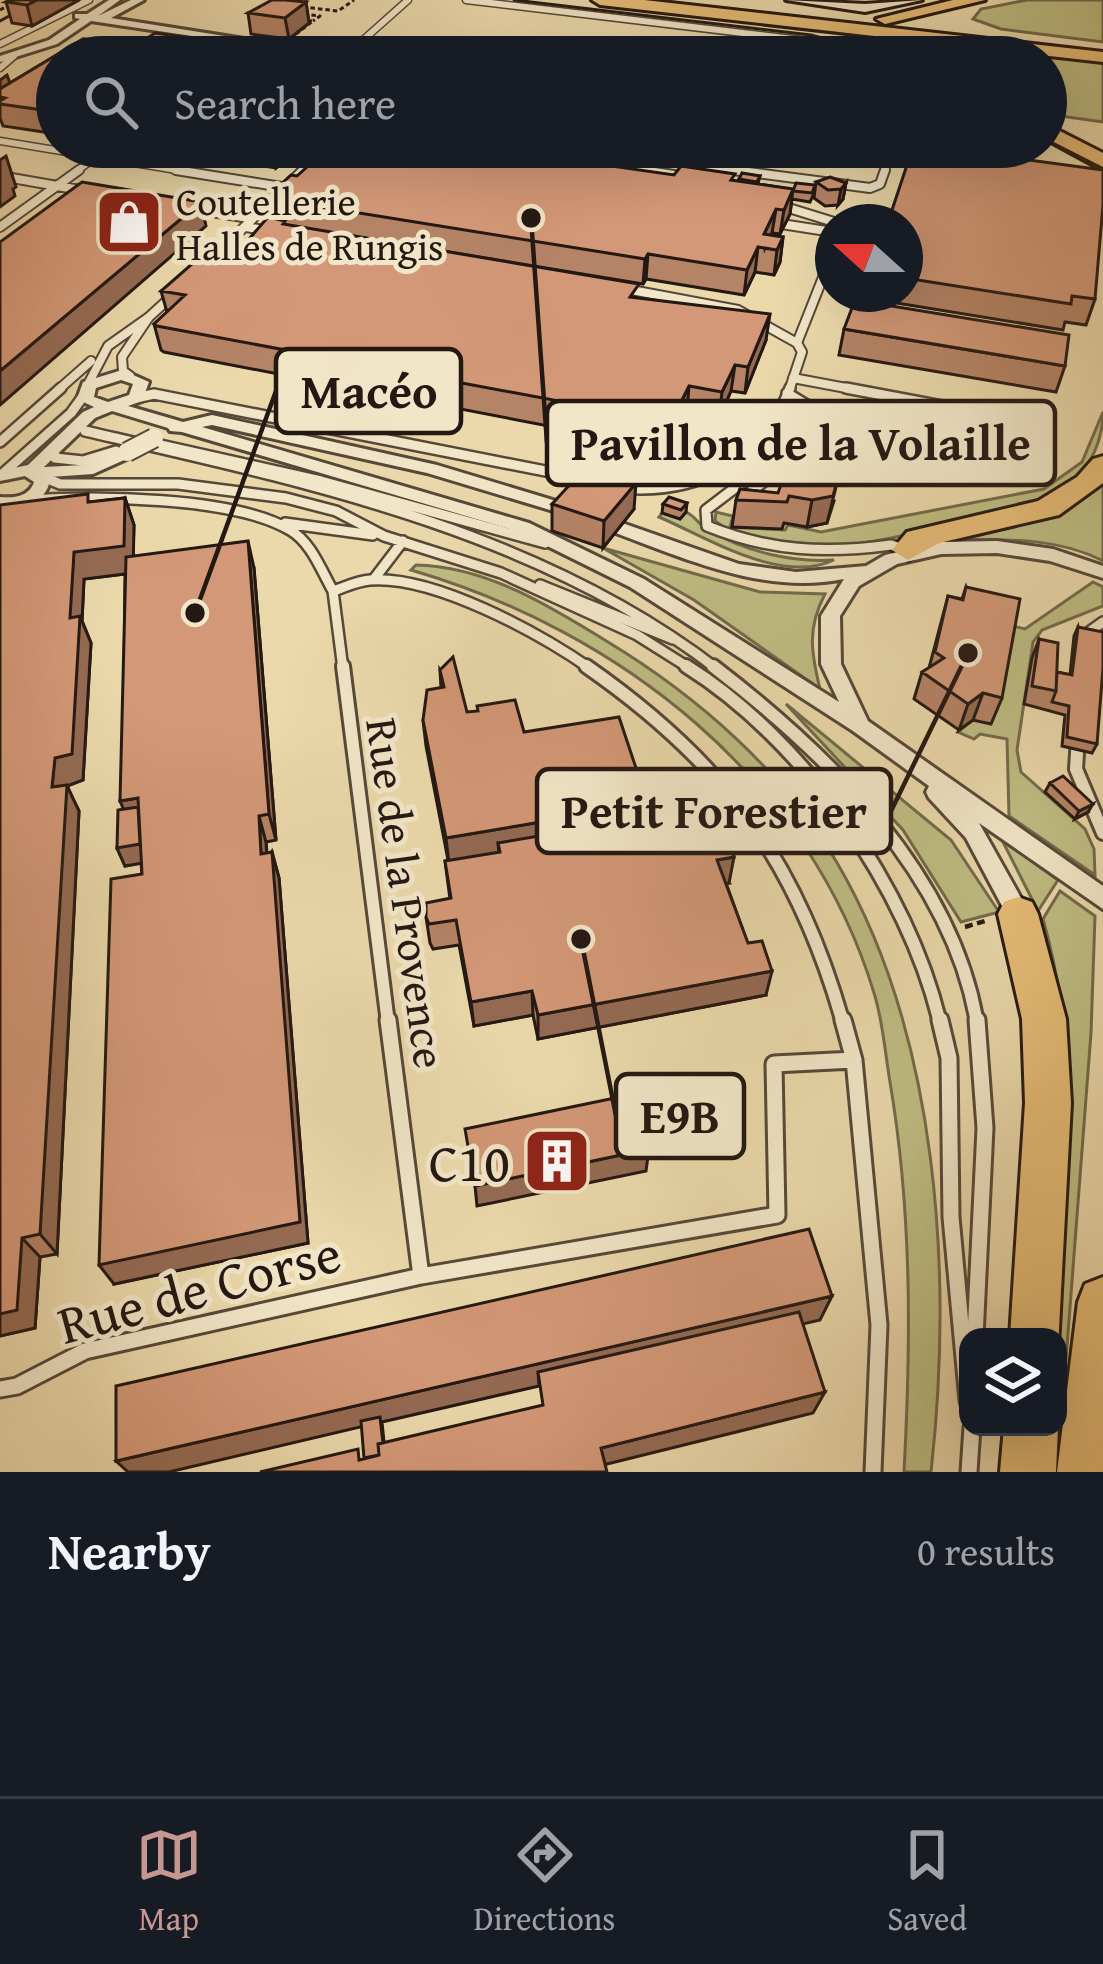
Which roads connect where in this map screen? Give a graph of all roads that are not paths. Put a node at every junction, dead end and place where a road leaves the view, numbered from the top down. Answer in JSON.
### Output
{"nodes":[{"id":1,"x":88,"y":0,"type":"edge"},
{"id":2,"x":105,"y":0,"type":"edge"},
{"id":3,"x":116,"y":0,"type":"edge"},
{"id":4,"x":139,"y":0,"type":"edge"},
{"id":5,"x":408,"y":0,"type":"edge"},
{"id":6,"x":466,"y":0,"type":"edge"},
{"id":7,"x":601,"y":0,"type":"edge"},
{"id":8,"x":686,"y":0,"type":"edge"},
{"id":9,"x":912,"y":0,"type":"edge"},
{"id":10,"x":976,"y":0,"type":"edge"},
{"id":11,"x":998,"y":0,"type":"edge"},
{"id":12,"x":788,"y":6,"type":"edge"},
{"id":13,"x":78,"y":16,"type":"junction"},
{"id":14,"x":92,"y":19,"type":"junction"},
{"id":15,"x":814,"y":28,"type":"junction"},
{"id":16,"x":46,"y":36,"type":"edge"},
{"id":17,"x":63,"y":36,"type":"edge"},
{"id":18,"x":209,"y":36,"type":"edge"},
{"id":19,"x":363,"y":36,"type":"edge"},
{"id":20,"x":767,"y":36,"type":"edge"},
{"id":21,"x":861,"y":36,"type":"edge"},
{"id":22,"x":913,"y":36,"type":"edge"},
{"id":23,"x":937,"y":36,"type":"edge"},
{"id":24,"x":965,"y":36,"type":"edge"},
{"id":25,"x":997,"y":36,"type":"edge"},
{"id":26,"x":36,"y":42,"type":"edge"},
{"id":27,"x":36,"y":49,"type":"edge"},
{"id":28,"x":1067,"y":49,"type":"edge"},
{"id":29,"x":1103,"y":53,"type":"edge"},
{"id":30,"x":2,"y":63,"type":"edge"},
{"id":31,"x":1067,"y":123,"type":"edge"},
{"id":32,"x":1086,"y":126,"type":"dead end"},
{"id":33,"x":0,"y":141,"type":"edge"},
{"id":34,"x":1067,"y":141,"type":"edge"},
{"id":35,"x":36,"y":147,"type":"edge"},
{"id":36,"x":1103,"y":161,"type":"edge"},
{"id":37,"x":81,"y":168,"type":"edge"},
{"id":38,"x":164,"y":168,"type":"edge"},
{"id":39,"x":303,"y":168,"type":"edge"},
{"id":40,"x":623,"y":168,"type":"edge"},
{"id":41,"x":719,"y":168,"type":"edge"},
{"id":42,"x":886,"y":168,"type":"edge"},
{"id":43,"x":0,"y":176,"type":"edge"},
{"id":44,"x":701,"y":181,"type":"edge"},
{"id":45,"x":57,"y":186,"type":"junction"},
{"id":46,"x":282,"y":187,"type":"junction"},
{"id":47,"x":94,"y":192,"type":"edge"},
{"id":48,"x":767,"y":202,"type":"edge"},
{"id":49,"x":173,"y":205,"type":"edge"},
{"id":50,"x":815,"y":217,"type":"edge"},
{"id":51,"x":763,"y":221,"type":"edge"},
{"id":52,"x":248,"y":223,"type":"junction"},
{"id":53,"x":0,"y":227,"type":"edge"},
{"id":54,"x":815,"y":229,"type":"edge"},
{"id":55,"x":288,"y":234,"type":"edge"},
{"id":56,"x":197,"y":272,"type":"edge"},
{"id":57,"x":637,"y":284,"type":"edge"},
{"id":58,"x":181,"y":287,"type":"edge"},
{"id":59,"x":622,"y":288,"type":"edge"},
{"id":60,"x":815,"y":298,"type":"edge"},
{"id":61,"x":625,"y":304,"type":"edge"},
{"id":62,"x":149,"y":317,"type":"junction"},
{"id":63,"x":797,"y":343,"type":"junction"},
{"id":64,"x":98,"y":355,"type":"junction"},
{"id":65,"x":130,"y":376,"type":"junction"},
{"id":66,"x":793,"y":378,"type":"junction"},
{"id":67,"x":787,"y":392,"type":"junction"},
{"id":68,"x":84,"y":393,"type":"junction"},
{"id":69,"x":136,"y":398,"type":"junction"},
{"id":70,"x":110,"y":406,"type":"junction"},
{"id":71,"x":778,"y":413,"type":"junction"},
{"id":72,"x":812,"y":419,"type":"junction"},
{"id":73,"x":85,"y":431,"type":"dead end"},
{"id":74,"x":162,"y":434,"type":"junction"},
{"id":75,"x":111,"y":437,"type":"junction"},
{"id":76,"x":763,"y":437,"type":"junction"},
{"id":77,"x":0,"y":442,"type":"edge"},
{"id":78,"x":949,"y":444,"type":"junction"},
{"id":79,"x":55,"y":446,"type":"junction"},
{"id":80,"x":122,"y":452,"type":"junction"},
{"id":81,"x":651,"y":464,"type":"edge"},
{"id":82,"x":1103,"y":465,"type":"edge"},
{"id":83,"x":37,"y":473,"type":"junction"},
{"id":84,"x":0,"y":476,"type":"edge"},
{"id":85,"x":745,"y":496,"type":"edge"},
{"id":86,"x":7,"y":503,"type":"edge"},
{"id":87,"x":570,"y":511,"type":"edge"},
{"id":88,"x":264,"y":520,"type":"junction"},
{"id":89,"x":619,"y":528,"type":"edge"},
{"id":90,"x":384,"y":536,"type":"junction"},
{"id":91,"x":403,"y":541,"type":"junction"},
{"id":92,"x":908,"y":550,"type":"junction"},
{"id":93,"x":582,"y":554,"type":"junction"},
{"id":94,"x":868,"y":568,"type":"junction"},
{"id":95,"x":1103,"y":572,"type":"edge"},
{"id":96,"x":501,"y":573,"type":"junction"},
{"id":97,"x":374,"y":579,"type":"junction"},
{"id":98,"x":333,"y":591,"type":"junction"},
{"id":99,"x":1103,"y":622,"type":"edge"},
{"id":100,"x":1086,"y":653,"type":"edge"},
{"id":101,"x":712,"y":661,"type":"junction"},
{"id":102,"x":1079,"y":714,"type":"edge"},
{"id":103,"x":860,"y":726,"type":"junction"},
{"id":104,"x":904,"y":757,"type":"junction"},
{"id":105,"x":1103,"y":803,"type":"edge"},
{"id":106,"x":1102,"y":830,"type":"edge"},
{"id":107,"x":1103,"y":899,"type":"edge"},
{"id":108,"x":1009,"y":915,"type":"joint"},
{"id":109,"x":854,"y":1060,"type":"junction"},
{"id":110,"x":421,"y":1276,"type":"junction"},
{"id":111,"x":1103,"y":1302,"type":"edge"},
{"id":112,"x":961,"y":1328,"type":"edge"},
{"id":113,"x":975,"y":1328,"type":"edge"},
{"id":114,"x":1036,"y":1328,"type":"edge"},
{"id":115,"x":0,"y":1389,"type":"edge"},
{"id":116,"x":971,"y":1436,"type":"edge"},
{"id":117,"x":1030,"y":1436,"type":"edge"},
{"id":118,"x":873,"y":1472,"type":"edge"},
{"id":119,"x":969,"y":1472,"type":"edge"},
{"id":120,"x":1028,"y":1472,"type":"edge"},
{"id":121,"x":1085,"y":1472,"type":"edge"}],
"edges":[{"from":1,"to":30,"type":"lane"},
{"from":2,"to":13,"type":"street"},
{"from":3,"to":14,"type":"street"},
{"from":4,"to":14,"type":"street"},
{"from":5,"to":19,"type":"lane"},
{"from":6,"to":20,"type":"lane"},
{"from":7,"to":15,"type":"highway"},
{"from":7,"to":23,"type":"highway"},
{"from":8,"to":12,"type":"highway"},
{"from":9,"to":12,"type":"street"},
{"from":10,"to":12,"type":"highway"},
{"from":11,"to":25,"type":"highway"},
{"from":12,"to":24,"type":"highway"},
{"from":13,"to":14,"type":"street"},
{"from":13,"to":16,"type":"street"},
{"from":14,"to":17,"type":"street"},
{"from":14,"to":18,"type":"street"},
{"from":15,"to":21,"type":"highway"},
{"from":15,"to":22,"type":"lane"},
{"from":26,"to":30,"type":"street"},
{"from":27,"to":30,"type":"street"},
{"from":28,"to":29,"type":"highway"},
{"from":31,"to":32,"type":"highway"},
{"from":33,"to":35,"type":"lane"},
{"from":34,"to":36,"type":"highway"},
{"from":37,"to":45,"type":"lane"},
{"from":38,"to":46,"type":"lane"},
{"from":39,"to":46,"type":"lane"},
{"from":40,"to":44,"type":"lane"},
{"from":41,"to":42,"type":"lane"},
{"from":43,"to":45,"type":"lane"},
{"from":45,"to":47,"type":"lane"},
{"from":45,"to":53,"type":"lane"},
{"from":46,"to":52,"type":"lane"},
{"from":48,"to":50,"type":"lane"},
{"from":49,"to":52,"type":"lane"},
{"from":51,"to":54,"type":"lane"},
{"from":52,"to":55,"type":"lane"},
{"from":52,"to":56,"type":"lane"},
{"from":57,"to":61,"type":"lane"},
{"from":58,"to":62,"type":"lane"},
{"from":59,"to":63,"type":"lane"},
{"from":60,"to":63,"type":"lane"},
{"from":62,"to":64,"type":"lane"},
{"from":62,"to":65,"type":"lane"},
{"from":63,"to":66,"type":"lane"},
{"from":64,"to":68,"type":"lane"},
{"from":64,"to":77,"type":"lane"},
{"from":65,"to":68,"type":"street"},
{"from":65,"to":69,"type":"street"},
{"from":66,"to":67,"type":"lane"},
{"from":66,"to":78,"type":"lane"},
{"from":67,"to":71,"type":"lane"},
{"from":67,"to":72,"type":"lane"},
{"from":68,"to":70,"type":"street"},
{"from":68,"to":84,"type":"lane"},
{"from":69,"to":70,"type":"street"},
{"from":69,"to":76,"type":"lane"},
{"from":70,"to":74,"type":"street"},
{"from":70,"to":79,"type":"street"},
{"from":71,"to":72,"type":"lane"},
{"from":71,"to":76,"type":"lane"},
{"from":72,"to":78,"type":"lane"},
{"from":72,"to":92,"type":"lane"},
{"from":73,"to":75,"type":"lane"},
{"from":74,"to":80,"type":"street","bridge":true},
{"from":74,"to":87,"type":"street"},
{"from":74,"to":93,"type":"street"},
{"from":75,"to":93,"type":"lane"},
{"from":75,"to":101,"type":"lane"},
{"from":76,"to":81,"type":"lane"},
{"from":78,"to":85,"type":"lane"},
{"from":79,"to":80,"type":"lane"},
{"from":79,"to":83,"type":"street"},
{"from":80,"to":83,"type":"street"},
{"from":82,"to":92,"type":"highway"},
{"from":83,"to":84,"type":"street"},
{"from":83,"to":86,"type":"street"},
{"from":83,"to":90,"type":"lane"},
{"from":86,"to":88,"type":"lane"},
{"from":88,"to":90,"type":"lane"},
{"from":88,"to":98,"type":"lane"},
{"from":89,"to":94,"type":"street"},
{"from":90,"to":91,"type":"lane"},
{"from":91,"to":96,"type":"lane"},
{"from":91,"to":97,"type":"lane"},
{"from":92,"to":94,"type":"street"},
{"from":92,"to":95,"type":"street"},
{"from":93,"to":103,"type":"street"},
{"from":94,"to":103,"type":"street"},
{"from":96,"to":101,"type":"lane"},
{"from":96,"to":112,"type":"lane"},
{"from":97,"to":98,"type":"lane"},
{"from":97,"to":109,"type":"lane"},
{"from":98,"to":110,"type":"lane","name":"Rue de la Provence"},
{"from":99,"to":100,"type":"lane"},
{"from":101,"to":113,"type":"lane"},
{"from":102,"to":106,"type":"lane"},
{"from":103,"to":104,"type":"street"},
{"from":104,"to":107,"type":"street"},
{"from":104,"to":108,"type":"street"},
{"from":105,"to":106,"type":"lane"},
{"from":108,"to":114,"type":"highway"},
{"from":109,"to":110,"type":"lane","name":"Rue de Corse"},
{"from":109,"to":118,"type":"lane"},
{"from":110,"to":115,"type":"lane","name":"Rue de Corse"},
{"from":111,"to":121,"type":"highway"},
{"from":116,"to":119,"type":"lane"},
{"from":117,"to":120,"type":"highway"}]}
